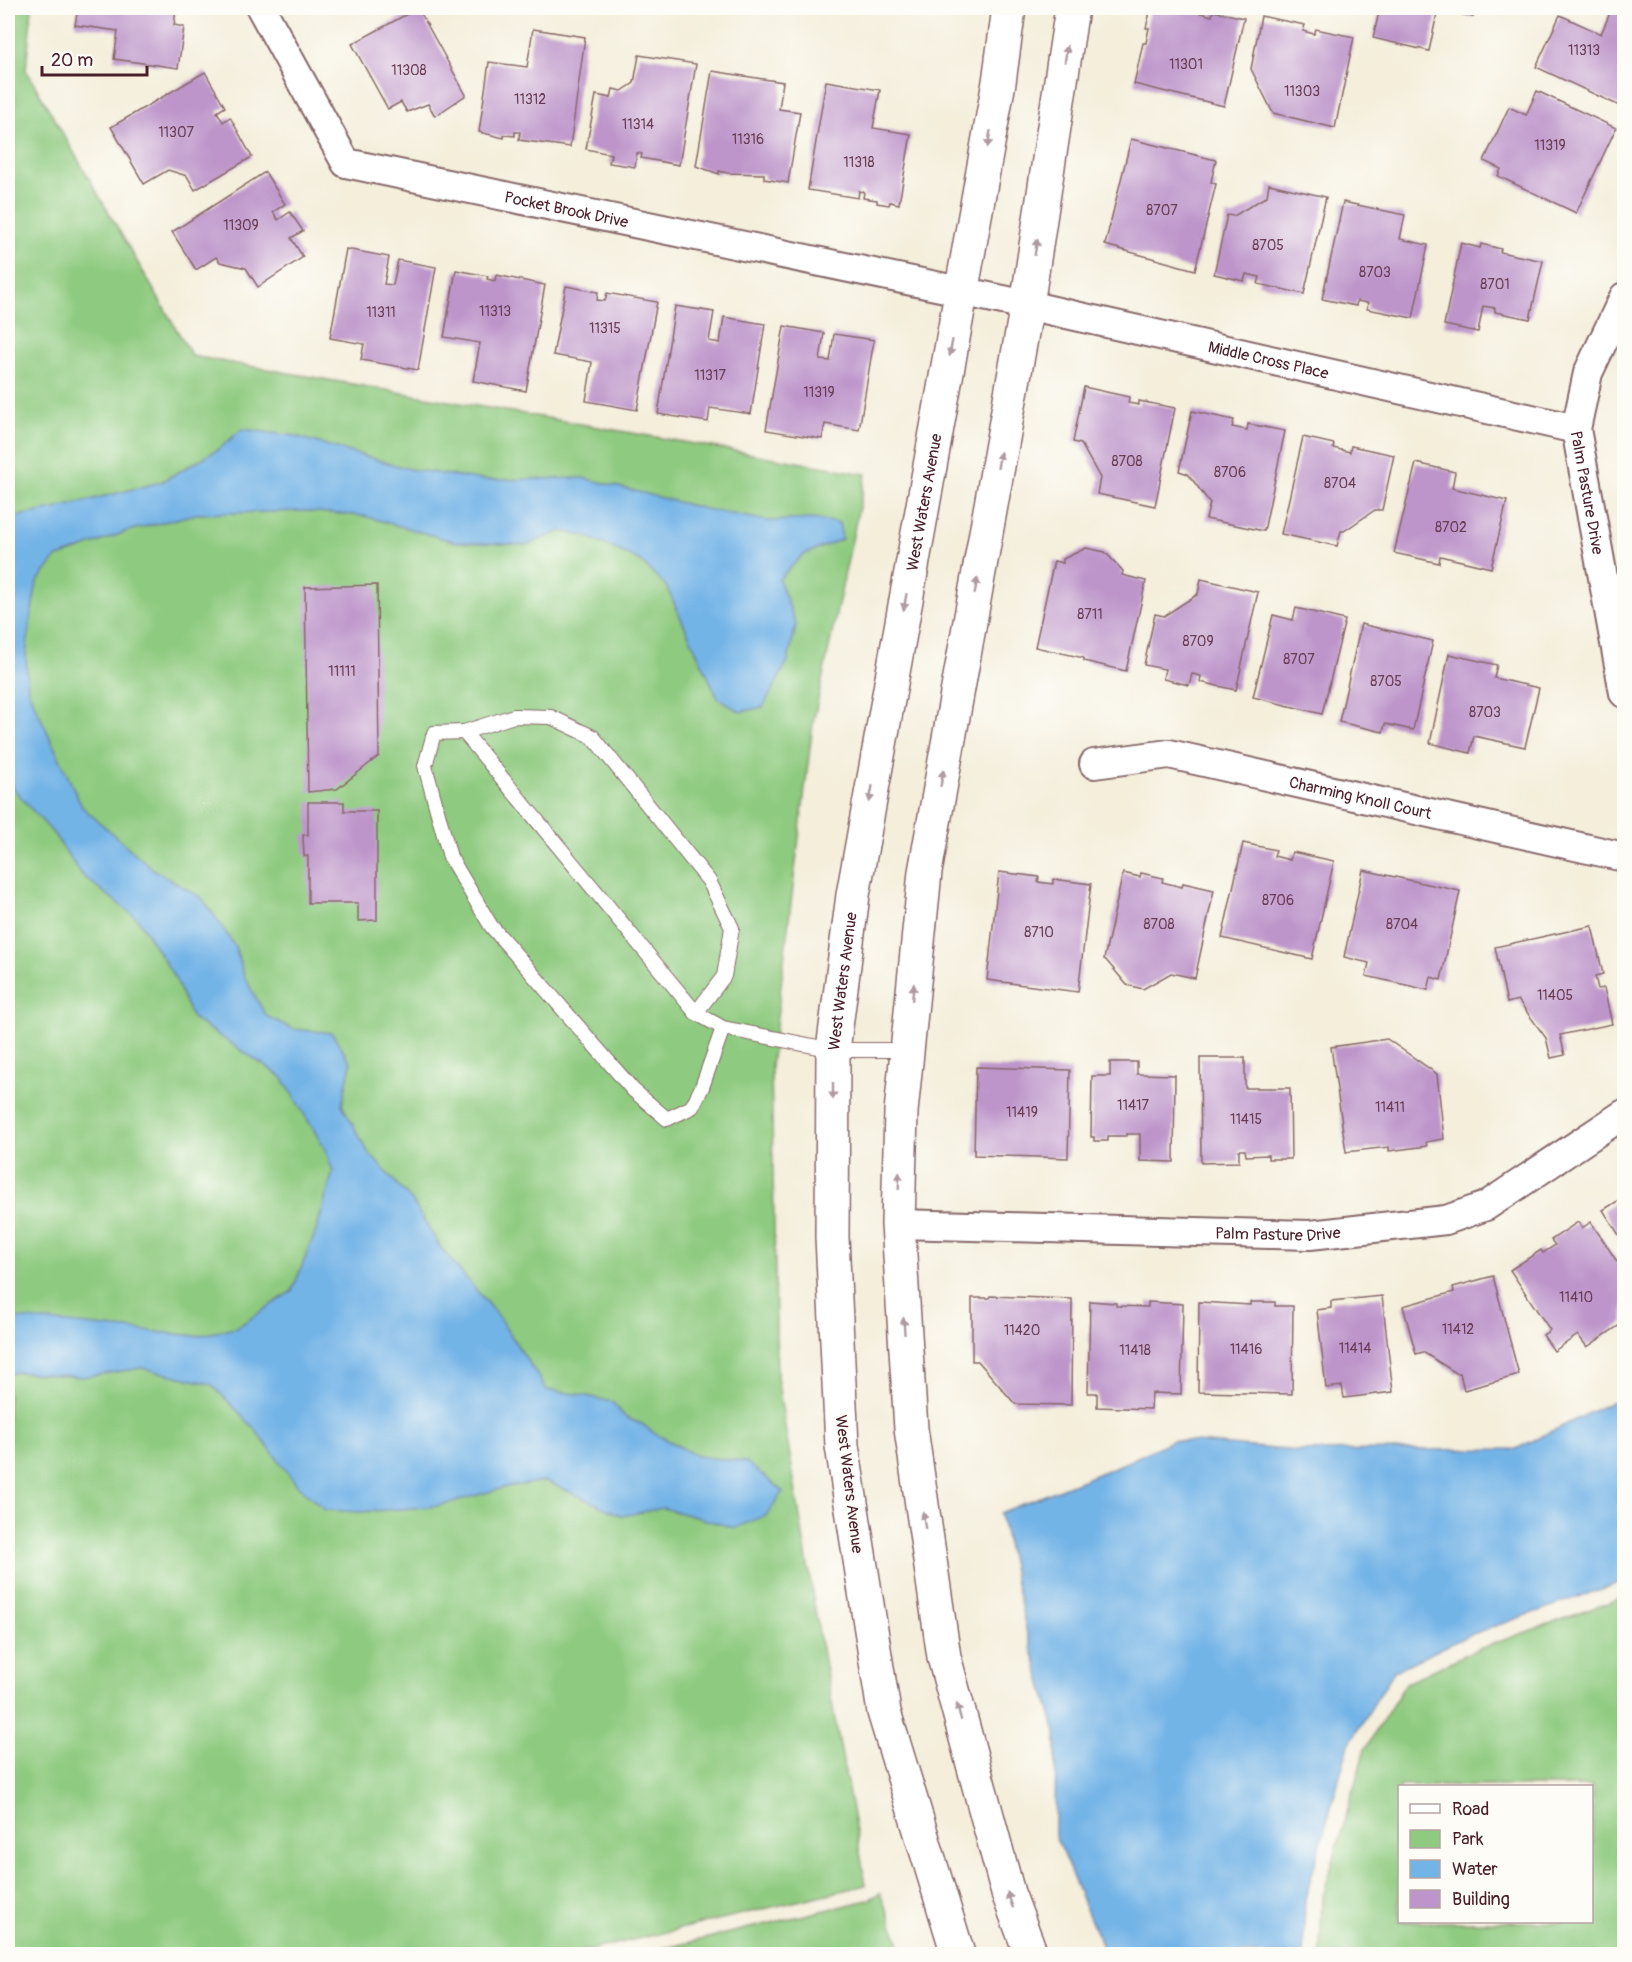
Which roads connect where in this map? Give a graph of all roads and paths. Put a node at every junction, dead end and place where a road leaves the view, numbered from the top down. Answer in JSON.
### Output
{"nodes":[{"id":1,"x":261,"y":8,"type":"edge"},
{"id":2,"x":1009,"y":8,"type":"edge"},
{"id":3,"x":1072,"y":8,"type":"edge"},
{"id":4,"x":961,"y":291,"type":"junction"},
{"id":5,"x":1624,"y":297,"type":"edge"},
{"id":6,"x":1027,"y":305,"type":"junction"},
{"id":7,"x":1576,"y":429,"type":"junction"},
{"id":8,"x":1624,"y":693,"type":"edge"},
{"id":9,"x":464,"y":732,"type":"junction"},
{"id":10,"x":1094,"y":765,"type":"dead end"},
{"id":11,"x":1624,"y":858,"type":"edge"},
{"id":12,"x":696,"y":1013,"type":"junction"},
{"id":13,"x":723,"y":1028,"type":"junction"},
{"id":14,"x":833,"y":1050,"type":"junction"},
{"id":15,"x":907,"y":1050,"type":"junction"},
{"id":16,"x":1624,"y":1114,"type":"edge"},
{"id":17,"x":898,"y":1224,"type":"junction"},
{"id":18,"x":958,"y":1954,"type":"edge"},
{"id":19,"x":1031,"y":1954,"type":"edge"}],
"edges":[{"from":1,"to":4,"type":"street","name":"Pocket Brook Drive"},
{"from":2,"to":4,"type":"street","name":"West Waters Avenue","one_way":true},
{"from":6,"to":3,"type":"street","one_way":true},
{"from":4,"to":6,"type":"street","name":"Middle Cross Place"},
{"from":4,"to":14,"type":"street","name":"West Waters Avenue","one_way":true},
{"from":5,"to":7,"type":"street","name":"Palm Pasture Drive"},
{"from":6,"to":7,"type":"street","name":"Middle Cross Place"},
{"from":15,"to":6,"type":"street","one_way":true},
{"from":7,"to":8,"type":"street","name":"Palm Pasture Drive"},
{"from":9,"to":12,"type":"lane"},
{"from":9,"to":12,"type":"lane"},
{"from":9,"to":13,"type":"lane"},
{"from":10,"to":11,"type":"street","name":"Charming Knoll Court"},
{"from":12,"to":13,"type":"lane"},
{"from":13,"to":14,"type":"lane"},
{"from":14,"to":15,"type":"lane"},
{"from":14,"to":18,"type":"street","name":"West Waters Avenue","one_way":true},
{"from":17,"to":15,"type":"street","one_way":true},
{"from":16,"to":17,"type":"street","name":"Palm Pasture Drive"},
{"from":19,"to":17,"type":"street","one_way":true}]}
